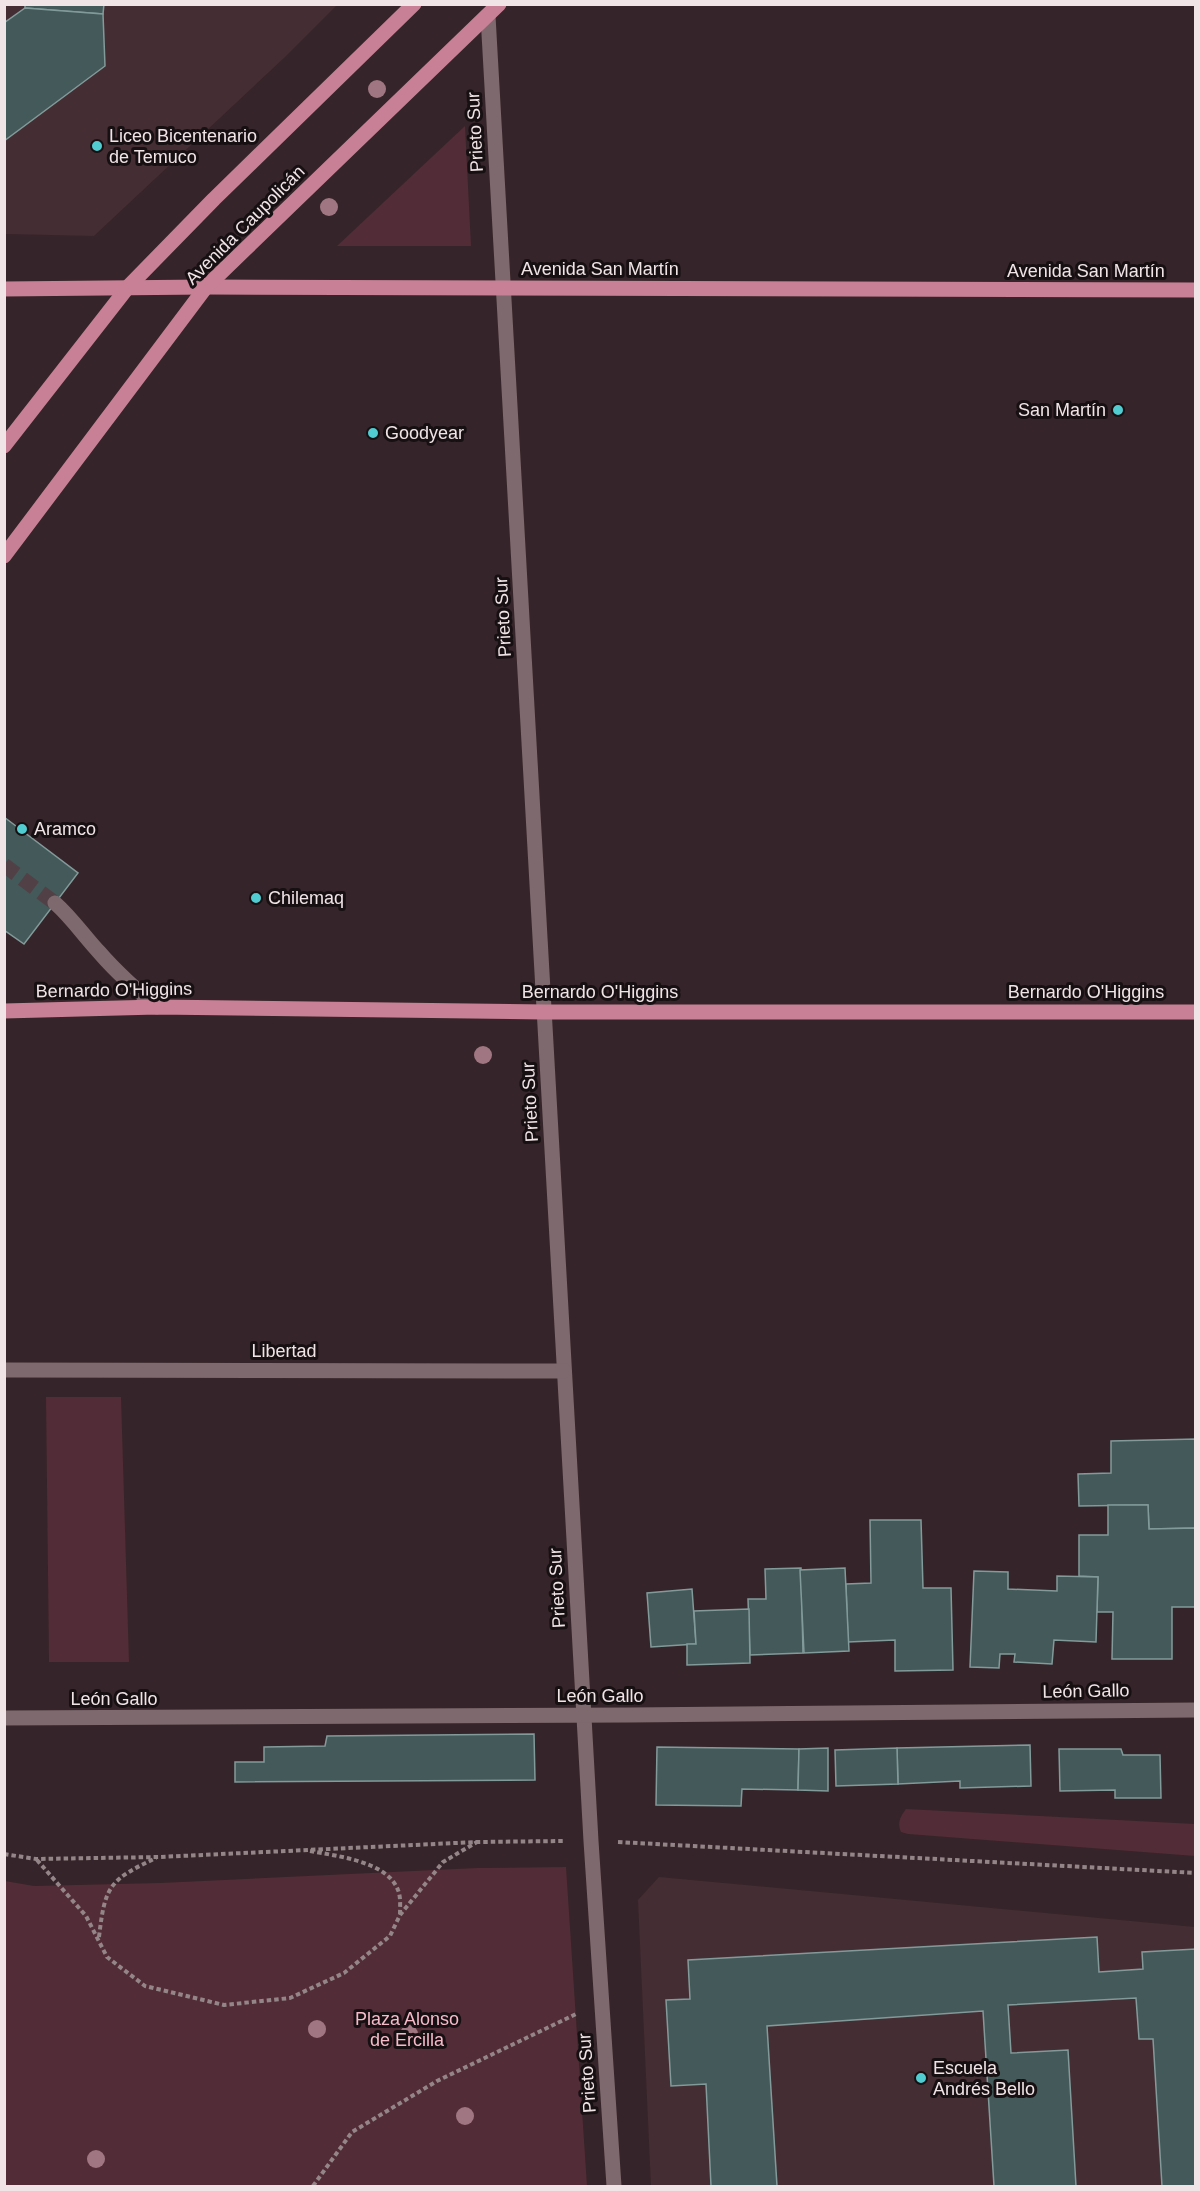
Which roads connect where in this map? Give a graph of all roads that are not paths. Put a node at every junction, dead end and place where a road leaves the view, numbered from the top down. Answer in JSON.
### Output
{"nodes":[{"id":1,"x":414,"y":4,"type":"edge"},
{"id":2,"x":499,"y":4,"type":"edge"},
{"id":3,"x":488,"y":16,"type":"junction"},
{"id":4,"x":128,"y":287,"type":"junction"},
{"id":5,"x":206,"y":287,"type":"junction"},
{"id":6,"x":4,"y":288,"type":"edge"},
{"id":7,"x":503,"y":288,"type":"junction"},
{"id":8,"x":1196,"y":290,"type":"edge"},
{"id":9,"x":5,"y":445,"type":"edge"},
{"id":10,"x":4,"y":556,"type":"edge"},
{"id":11,"x":55,"y":903,"type":"tunnel mouth"},
{"id":12,"x":157,"y":1007,"type":"junction"},
{"id":13,"x":4,"y":1011,"type":"edge"},
{"id":14,"x":545,"y":1012,"type":"junction"},
{"id":15,"x":1196,"y":1012,"type":"edge"},
{"id":16,"x":4,"y":1370,"type":"edge"},
{"id":17,"x":564,"y":1371,"type":"junction"},
{"id":18,"x":1196,"y":1710,"type":"edge"},
{"id":19,"x":584,"y":1715,"type":"junction"},
{"id":20,"x":4,"y":1718,"type":"edge"},
{"id":21,"x":614,"y":2187,"type":"edge"}],
"edges":[{"from":1,"to":4,"type":"main road"},
{"from":2,"to":3,"type":"main road","name":"Avenida Caupolicán"},
{"from":3,"to":5,"type":"main road","name":"Avenida Caupolicán"},
{"from":3,"to":7,"type":"street","name":"Prieto Sur"},
{"from":4,"to":5,"type":"main road","name":"Avenida San Martín"},
{"from":4,"to":6,"type":"main road","name":"Avenida San Martín"},
{"from":4,"to":9,"type":"main road"},
{"from":5,"to":7,"type":"main road","name":"Avenida San Martín"},
{"from":5,"to":10,"type":"main road","name":"Avenida Caupolicán"},
{"from":7,"to":8,"type":"main road","name":"Avenida San Martín"},
{"from":7,"to":14,"type":"street","name":"Prieto Sur"},
{"from":11,"to":12,"type":"street"},
{"from":12,"to":13,"type":"main road","name":"Bernardo O'Higgins"},
{"from":12,"to":14,"type":"main road","name":"Bernardo O'Higgins"},
{"from":14,"to":15,"type":"main road","name":"Bernardo O'Higgins"},
{"from":14,"to":17,"type":"street","name":"Prieto Sur"},
{"from":16,"to":17,"type":"street","name":"Libertad"},
{"from":17,"to":19,"type":"street","name":"Prieto Sur"},
{"from":18,"to":19,"type":"street","name":"León Gallo"},
{"from":19,"to":20,"type":"street","name":"León Gallo"},
{"from":19,"to":21,"type":"street","name":"Prieto Sur"}]}
